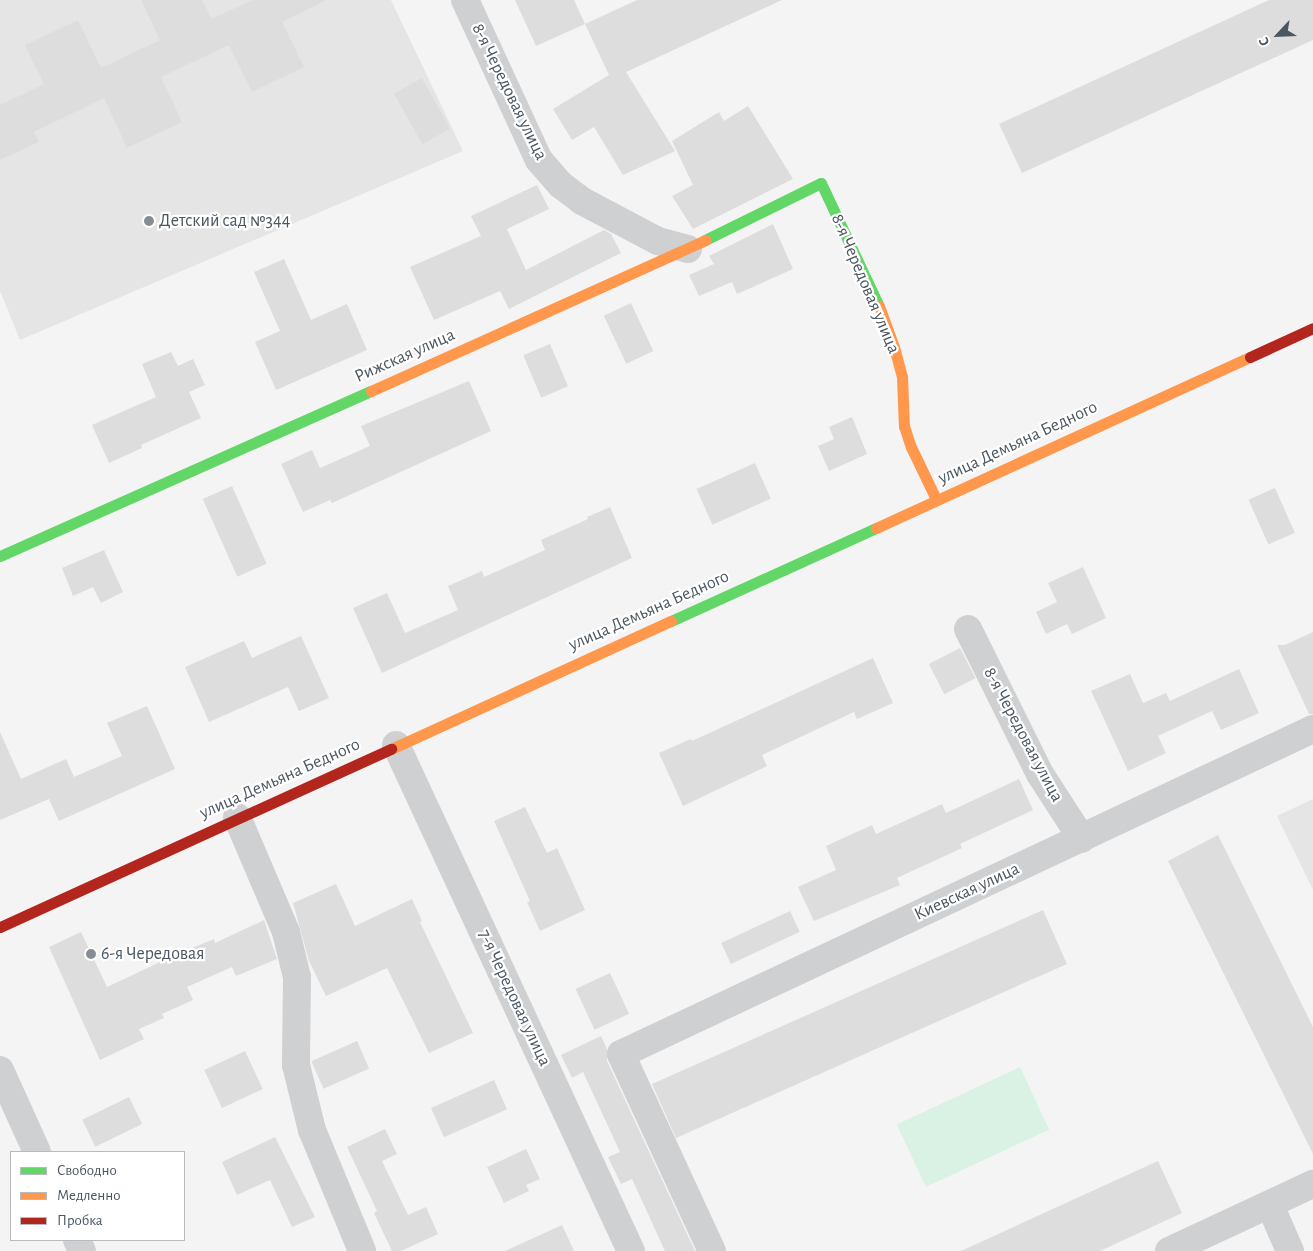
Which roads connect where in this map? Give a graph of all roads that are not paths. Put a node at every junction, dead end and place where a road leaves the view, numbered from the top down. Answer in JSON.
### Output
{"nodes":[{"id":1,"x":465,"y":0,"type":"edge"},
{"id":2,"x":822,"y":183,"type":"joint"},
{"id":3,"x":688,"y":249,"type":"junction"},
{"id":4,"x":1313,"y":328,"type":"edge"},
{"id":5,"x":936,"y":499,"type":"junction"},
{"id":6,"x":0,"y":556,"type":"edge"},
{"id":7,"x":968,"y":629,"type":"dead end"},
{"id":8,"x":1313,"y":729,"type":"edge"},
{"id":9,"x":396,"y":745,"type":"junction"},
{"id":10,"x":237,"y":817,"type":"junction"},
{"id":11,"x":1082,"y":839,"type":"junction"},
{"id":12,"x":0,"y":927,"type":"edge"},
{"id":13,"x":0,"y":1070,"type":"edge"},
{"id":14,"x":37,"y":1151,"type":"edge"},
{"id":15,"x":1313,"y":1184,"type":"edge"},
{"id":16,"x":1270,"y":1204,"type":"junction"},
{"id":17,"x":362,"y":1251,"type":"edge"},
{"id":18,"x":631,"y":1251,"type":"edge"},
{"id":19,"x":712,"y":1251,"type":"edge"},
{"id":20,"x":1170,"y":1251,"type":"edge"},
{"id":21,"x":1290,"y":1251,"type":"edge"}],
"edges":[{"from":1,"to":3,"type":"street","name":"8-я Чередовая улица"},
{"from":2,"to":3,"type":"main road","name":"Рижская улица"},
{"from":2,"to":5,"type":"main road","name":"8-я Чередовая улица"},
{"from":3,"to":6,"type":"main road","name":"Рижская улица"},
{"from":4,"to":5,"type":"main road","name":"улица Демьяна Бедного"},
{"from":5,"to":9,"type":"main road","name":"улица Демьяна Бедного"},
{"from":7,"to":11,"type":"street","name":"8-я Чередовая улица"},
{"from":8,"to":11,"type":"street","name":"Киевская улица"},
{"from":9,"to":10,"type":"main road","name":"улица Демьяна Бедного"},
{"from":9,"to":18,"type":"street","name":"7-я Чередовая улица"},
{"from":10,"to":12,"type":"main road","name":"улица Демьяна Бедного"},
{"from":10,"to":17,"type":"street"},
{"from":11,"to":19,"type":"street","name":"Киевская улица"},
{"from":13,"to":14,"type":"street"},
{"from":15,"to":16,"type":"street"},
{"from":16,"to":20,"type":"street"},
{"from":16,"to":21,"type":"street"}]}
